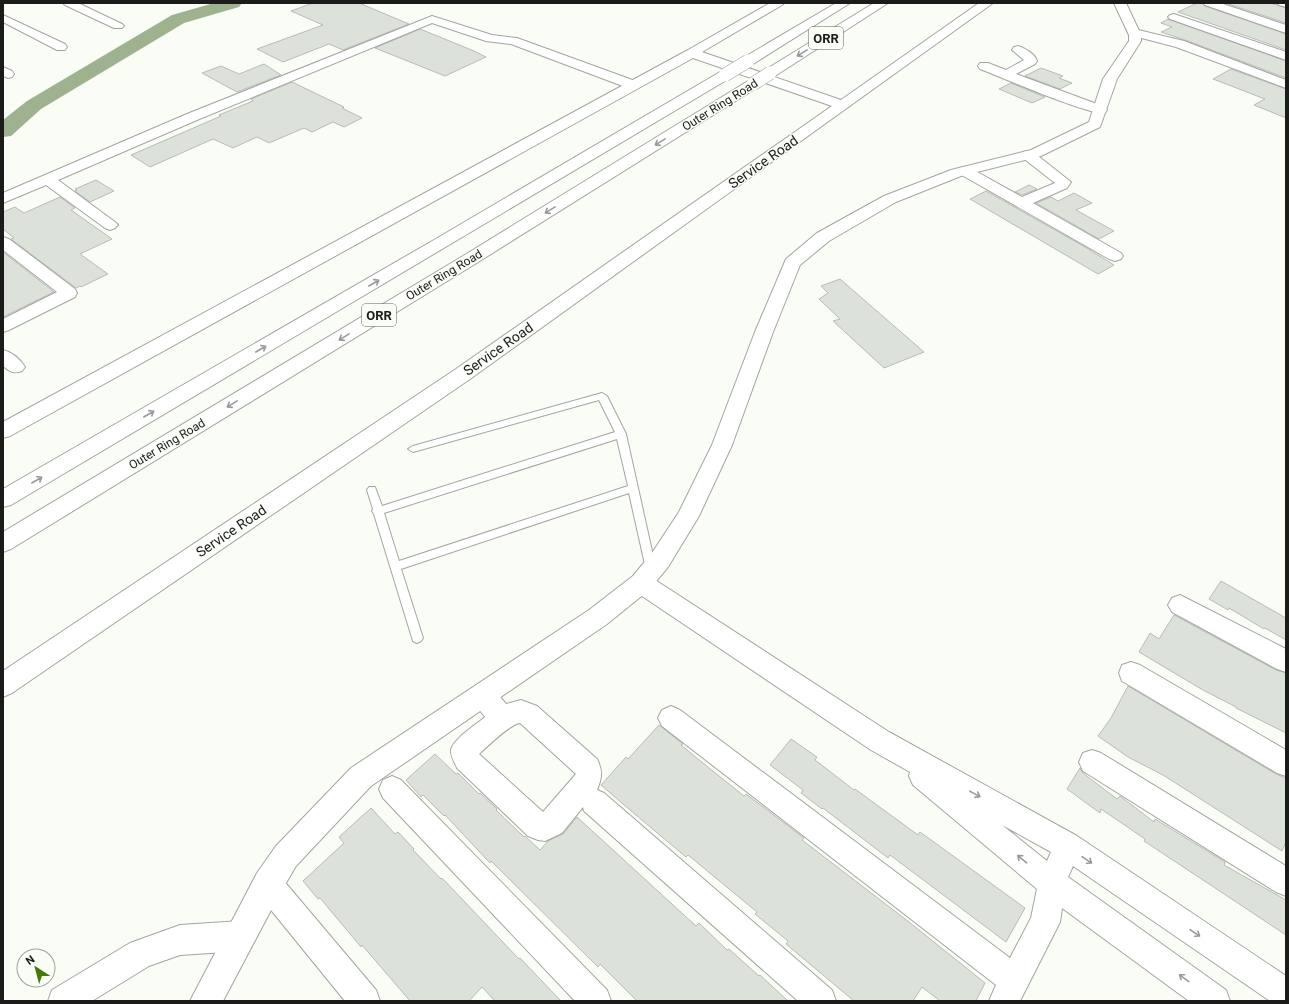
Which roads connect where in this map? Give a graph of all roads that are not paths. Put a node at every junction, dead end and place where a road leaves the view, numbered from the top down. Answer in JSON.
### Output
{"nodes":[{"id":1,"x":69,"y":3,"type":"edge"},
{"id":2,"x":778,"y":3,"type":"edge"},
{"id":3,"x":844,"y":3,"type":"edge"},
{"id":4,"x":882,"y":3,"type":"edge"},
{"id":5,"x":987,"y":3,"type":"edge"},
{"id":6,"x":1120,"y":3,"type":"edge"},
{"id":7,"x":1209,"y":3,"type":"edge"},
{"id":8,"x":1283,"y":3,"type":"edge"},
{"id":9,"x":1286,"y":4,"type":"edge"},
{"id":10,"x":1174,"y":17,"type":"dead end"},
{"id":11,"x":3,"y":18,"type":"edge"},
{"id":12,"x":118,"y":26,"type":"dead end"},
{"id":13,"x":1286,"y":29,"type":"edge"},
{"id":14,"x":1134,"y":37,"type":"junction"},
{"id":15,"x":61,"y":47,"type":"dead end"},
{"id":16,"x":1018,"y":50,"type":"dead end"},
{"id":17,"x":692,"y":53,"type":"junction"},
{"id":18,"x":1286,"y":56,"type":"edge"},
{"id":19,"x":984,"y":66,"type":"dead end"},
{"id":20,"x":1006,"y":75,"type":"junction"},
{"id":21,"x":1286,"y":84,"type":"edge"},
{"id":22,"x":633,"y":85,"type":"junction"},
{"id":23,"x":1286,"y":92,"type":"edge"},
{"id":24,"x":843,"y":105,"type":"junction"},
{"id":25,"x":1100,"y":110,"type":"junction"},
{"id":26,"x":1028,"y":155,"type":"junction"},
{"id":27,"x":965,"y":171,"type":"junction"},
{"id":28,"x":48,"y":179,"type":"junction"},
{"id":29,"x":3,"y":198,"type":"edge"},
{"id":30,"x":1022,"y":203,"type":"junction"},
{"id":31,"x":110,"y":225,"type":"dead end"},
{"id":32,"x":3,"y":242,"type":"edge"},
{"id":33,"x":1114,"y":256,"type":"dead end"},
{"id":34,"x":3,"y":326,"type":"edge"},
{"id":35,"x":3,"y":431,"type":"edge"},
{"id":36,"x":621,"y":434,"type":"junction"},
{"id":37,"x":413,"y":449,"type":"dead end"},
{"id":38,"x":633,"y":488,"type":"junction"},
{"id":39,"x":372,"y":490,"type":"dead end"},
{"id":40,"x":3,"y":499,"type":"edge"},
{"id":41,"x":377,"y":511,"type":"junction"},
{"id":42,"x":3,"y":543,"type":"edge"},
{"id":43,"x":395,"y":567,"type":"junction"},
{"id":44,"x":646,"y":576,"type":"junction"},
{"id":45,"x":1180,"y":605,"type":"dead end"},
{"id":46,"x":417,"y":638,"type":"dead end"},
{"id":47,"x":1286,"y":661,"type":"edge"},
{"id":48,"x":1131,"y":673,"type":"dead end"},
{"id":49,"x":3,"y":685,"type":"edge"},
{"id":50,"x":483,"y":695,"type":"junction"},
{"id":51,"x":671,"y":718,"type":"dead end"},
{"id":52,"x":502,"y":719,"type":"junction"},
{"id":53,"x":880,"y":741,"type":"junction"},
{"id":54,"x":1092,"y":762,"type":"dead end"},
{"id":55,"x":1286,"y":764,"type":"edge"},
{"id":56,"x":392,"y":789,"type":"dead end"},
{"id":57,"x":594,"y":802,"type":"dead end"},
{"id":58,"x":1067,"y":846,"type":"junction"},
{"id":59,"x":1286,"y":882,"type":"edge"},
{"id":60,"x":1052,"y":883,"type":"junction"},
{"id":61,"x":268,"y":884,"type":"junction"},
{"id":62,"x":241,"y":936,"type":"junction"},
{"id":63,"x":1009,"y":990,"type":"edge"},
{"id":64,"x":1286,"y":994,"type":"edge"},
{"id":65,"x":63,"y":1001,"type":"edge"},
{"id":66,"x":206,"y":1001,"type":"edge"},
{"id":67,"x":365,"y":1001,"type":"edge"},
{"id":68,"x":596,"y":1001,"type":"edge"},
{"id":69,"x":821,"y":1001,"type":"edge"},
{"id":70,"x":1215,"y":1001,"type":"edge"}],
"edges":[{"from":1,"to":12,"type":"street"},
{"from":2,"to":17,"type":"main road"},
{"from":40,"to":3,"type":"main road","name":"Outer Ring Road","number":"ORR","one_way":true,"bridge":true},
{"from":4,"to":42,"type":"main road","name":"Outer Ring Road","number":"ORR","one_way":true,"bridge":true},
{"from":5,"to":24,"type":"main road","name":"Service Road"},
{"from":6,"to":14,"type":"main road"},
{"from":7,"to":13,"type":"street"},
{"from":8,"to":9,"type":"street"},
{"from":10,"to":18,"type":"street"},
{"from":11,"to":15,"type":"street"},
{"from":14,"to":21,"type":"street"},
{"from":14,"to":23,"type":"street"},
{"from":14,"to":25,"type":"main road"},
{"from":16,"to":20,"type":"street"},
{"from":17,"to":22,"type":"main road"},
{"from":17,"to":24,"type":"main road"},
{"from":19,"to":20,"type":"street"},
{"from":20,"to":25,"type":"street"},
{"from":22,"to":28,"type":"street"},
{"from":22,"to":35,"type":"main road"},
{"from":24,"to":49,"type":"main road","name":"Service Road"},
{"from":25,"to":26,"type":"main road"},
{"from":26,"to":27,"type":"main road"},
{"from":26,"to":30,"type":"street"},
{"from":27,"to":30,"type":"street"},
{"from":27,"to":44,"type":"main road"},
{"from":28,"to":29,"type":"street"},
{"from":28,"to":31,"type":"street"},
{"from":30,"to":33,"type":"street"},
{"from":32,"to":34,"type":"street"},
{"from":36,"to":37,"type":"lane"},
{"from":36,"to":38,"type":"lane"},
{"from":36,"to":41,"type":"lane"},
{"from":38,"to":43,"type":"lane"},
{"from":38,"to":44,"type":"lane"},
{"from":39,"to":41,"type":"lane"},
{"from":41,"to":43,"type":"lane"},
{"from":43,"to":46,"type":"lane"},
{"from":44,"to":50,"type":"main road"},
{"from":44,"to":53,"type":"street"},
{"from":45,"to":47,"type":"street"},
{"from":48,"to":55,"type":"street"},
{"from":50,"to":52,"type":"street"},
{"from":50,"to":61,"type":"main road"},
{"from":51,"to":63,"type":"street"},
{"from":52,"to":52,"type":"street"},
{"from":53,"to":58,"type":"street","one_way":true},
{"from":60,"to":53,"type":"street","one_way":true},
{"from":54,"to":59,"type":"street"},
{"from":56,"to":68,"type":"street"},
{"from":57,"to":69,"type":"street"},
{"from":58,"to":60,"type":"street"},
{"from":58,"to":64,"type":"street","one_way":true},
{"from":60,"to":63,"type":"street"},
{"from":70,"to":60,"type":"street","one_way":true},
{"from":61,"to":62,"type":"main road"},
{"from":61,"to":67,"type":"street"},
{"from":62,"to":65,"type":"street"},
{"from":62,"to":66,"type":"main road"}]}
